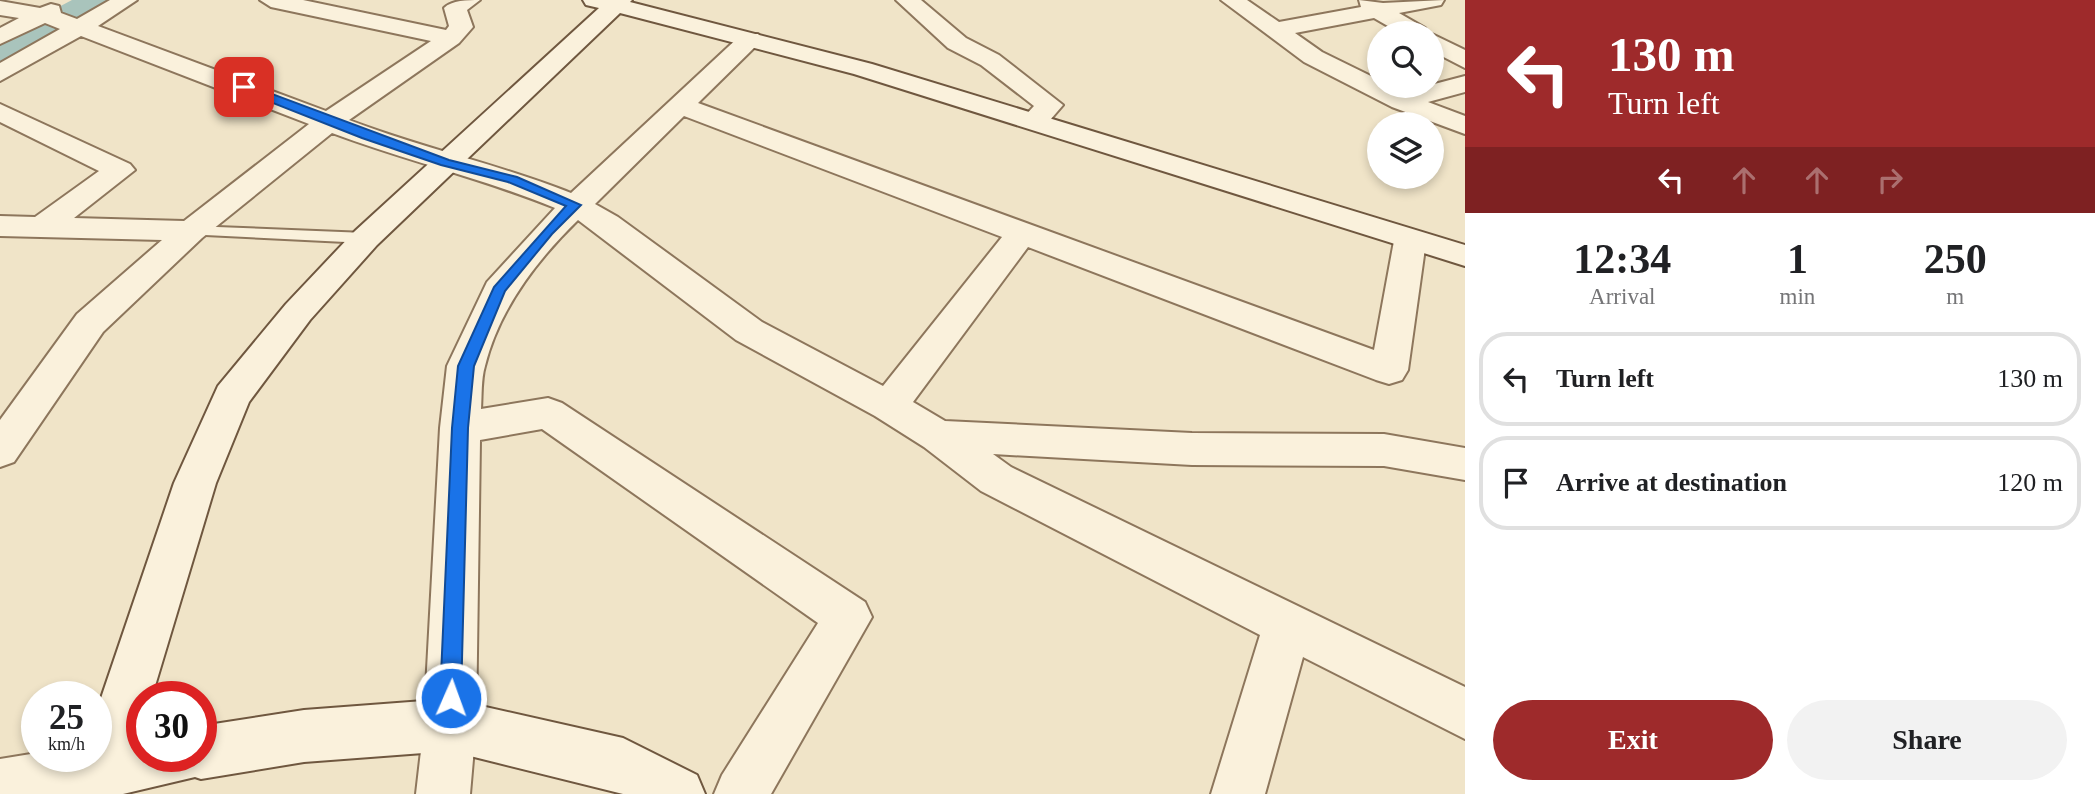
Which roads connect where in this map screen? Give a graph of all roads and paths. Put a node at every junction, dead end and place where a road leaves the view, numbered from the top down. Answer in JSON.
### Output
{"nodes":[{"id":1,"x":71,"y":0,"type":"edge"},
{"id":2,"x":125,"y":0,"type":"edge"},
{"id":3,"x":271,"y":0,"type":"edge"},
{"id":4,"x":468,"y":0,"type":"edge"},
{"id":5,"x":907,"y":0,"type":"edge"},
{"id":6,"x":1233,"y":0,"type":"edge"},
{"id":7,"x":1433,"y":0,"type":"edge"},
{"id":8,"x":609,"y":2,"type":"edge"},
{"id":9,"x":1372,"y":5,"type":"edge"},
{"id":10,"x":0,"y":8,"type":"edge"},
{"id":11,"x":43,"y":15,"type":"junction"},
{"id":12,"x":1398,"y":21,"type":"edge"},
{"id":13,"x":78,"y":27,"type":"junction"},
{"id":14,"x":1274,"y":30,"type":"junction"},
{"id":15,"x":0,"y":37,"type":"edge"},
{"id":16,"x":451,"y":37,"type":"junction"},
{"id":17,"x":750,"y":39,"type":"junction"},
{"id":18,"x":1444,"y":48,"type":"edge"},
{"id":19,"x":1465,"y":61,"type":"edge"},
{"id":20,"x":0,"y":73,"type":"edge"},
{"id":21,"x":1465,"y":83,"type":"edge"},
{"id":22,"x":1401,"y":101,"type":"junction"},
{"id":23,"x":682,"y":106,"type":"junction"},
{"id":24,"x":0,"y":112,"type":"edge"},
{"id":25,"x":330,"y":121,"type":"junction"},
{"id":26,"x":1034,"y":121,"type":"junction"},
{"id":27,"x":1465,"y":125,"type":"edge"},
{"id":28,"x":445,"y":163,"type":"junction"},
{"id":29,"x":575,"y":205,"type":"junction"},
{"id":30,"x":0,"y":226,"type":"edge"},
{"id":31,"x":43,"y":226,"type":"junction"},
{"id":32,"x":191,"y":232,"type":"junction"},
{"id":33,"x":1021,"y":233,"type":"junction"},
{"id":34,"x":366,"y":238,"type":"junction"},
{"id":35,"x":1410,"y":241,"type":"junction"},
{"id":36,"x":1465,"y":256,"type":"edge"},
{"id":37,"x":889,"y":405,"type":"junction"},
{"id":38,"x":460,"y":428,"type":"junction"},
{"id":39,"x":938,"y":436,"type":"junction"},
{"id":40,"x":0,"y":451,"type":"edge"},
{"id":41,"x":1465,"y":464,"type":"edge"},
{"id":42,"x":1287,"y":627,"type":"junction"},
{"id":43,"x":1465,"y":714,"type":"edge"},
{"id":44,"x":450,"y":726,"type":"junction"},
{"id":45,"x":217,"y":750,"type":"edge"},
{"id":46,"x":129,"y":772,"type":"edge"},
{"id":47,"x":100,"y":781,"type":"edge"},
{"id":48,"x":0,"y":786,"type":"edge"},
{"id":49,"x":443,"y":794,"type":"edge"},
{"id":50,"x":678,"y":794,"type":"edge"},
{"id":51,"x":741,"y":794,"type":"edge"},
{"id":52,"x":1238,"y":794,"type":"edge"}],
"edges":[{"from":1,"to":11,"type":"street"},
{"from":2,"to":13,"type":"street"},
{"from":3,"to":16,"type":"street"},
{"from":4,"to":16,"type":"street"},
{"from":5,"to":26,"type":"street"},
{"from":6,"to":14,"type":"street"},
{"from":7,"to":9,"type":"street"},
{"from":8,"to":17,"type":"street"},
{"from":8,"to":28,"type":"street"},
{"from":9,"to":12,"type":"street"},
{"from":9,"to":14,"type":"street"},
{"from":10,"to":11,"type":"street"},
{"from":11,"to":13,"type":"street"},
{"from":11,"to":15,"type":"street"},
{"from":13,"to":20,"type":"street"},
{"from":13,"to":25,"type":"street"},
{"from":14,"to":22,"type":"street"},
{"from":16,"to":25,"type":"street"},
{"from":17,"to":23,"type":"street"},
{"from":17,"to":26,"type":"street"},
{"from":18,"to":19,"type":"street"},
{"from":21,"to":22,"type":"street"},
{"from":22,"to":27,"type":"street"},
{"from":23,"to":29,"type":"street"},
{"from":23,"to":33,"type":"street"},
{"from":24,"to":31,"type":"street"},
{"from":25,"to":28,"type":"street"},
{"from":25,"to":32,"type":"street"},
{"from":26,"to":35,"type":"street"},
{"from":28,"to":29,"type":"street"},
{"from":28,"to":34,"type":"street"},
{"from":29,"to":37,"type":"street"},
{"from":29,"to":38,"type":"street"},
{"from":30,"to":31,"type":"street"},
{"from":31,"to":32,"type":"street"},
{"from":32,"to":34,"type":"lane"},
{"from":32,"to":40,"type":"street"},
{"from":33,"to":35,"type":"street"},
{"from":33,"to":37,"type":"street"},
{"from":34,"to":47,"type":"street"},
{"from":35,"to":36,"type":"street"},
{"from":37,"to":39,"type":"street"},
{"from":38,"to":44,"type":"street"},
{"from":38,"to":51,"type":"street"},
{"from":39,"to":41,"type":"street"},
{"from":39,"to":42,"type":"street"},
{"from":42,"to":43,"type":"street"},
{"from":42,"to":52,"type":"street"},
{"from":44,"to":45,"type":"street"},
{"from":44,"to":49,"type":"street"},
{"from":44,"to":50,"type":"street"},
{"from":46,"to":47,"type":"street"},
{"from":47,"to":48,"type":"street"}]}
